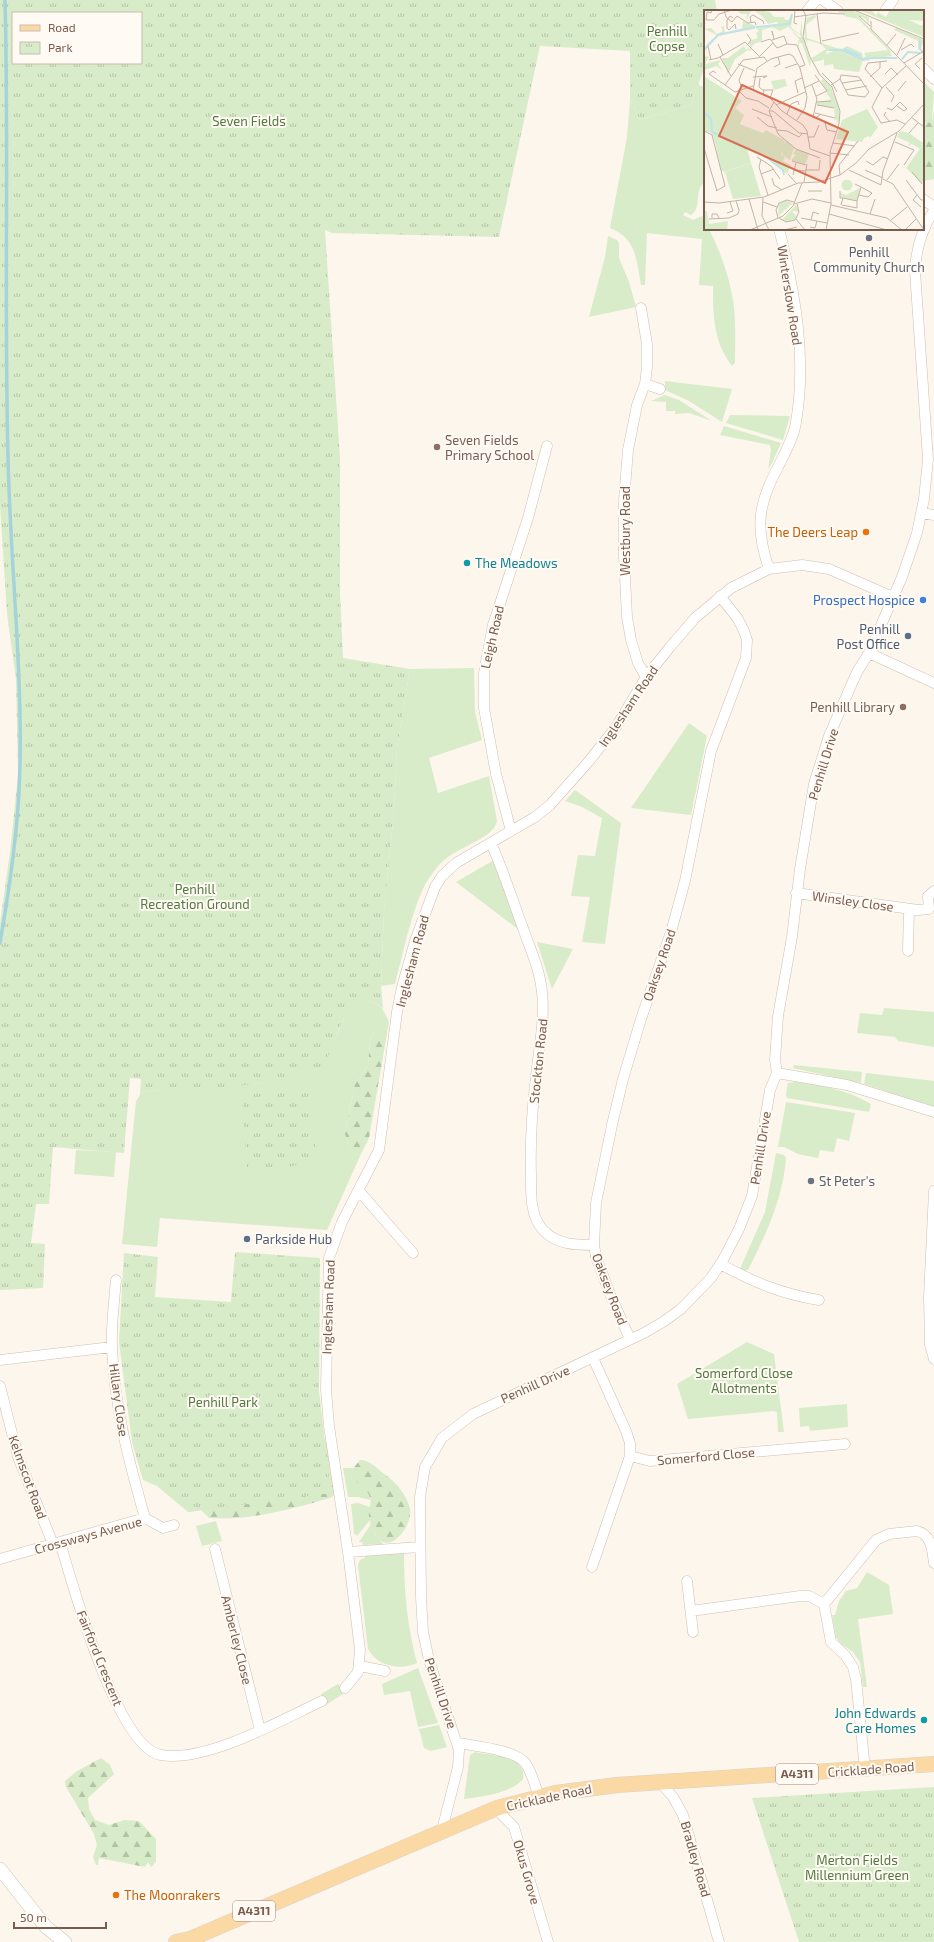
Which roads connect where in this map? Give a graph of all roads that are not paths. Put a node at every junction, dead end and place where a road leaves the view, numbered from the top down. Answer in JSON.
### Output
{"nodes":[{"id":1,"x":816,"y":0,"type":"edge"},
{"id":2,"x":823,"y":0,"type":"edge"},
{"id":3,"x":893,"y":0,"type":"edge"},
{"id":4,"x":808,"y":10,"type":"edge"},
{"id":5,"x":837,"y":10,"type":"edge"},
{"id":6,"x":886,"y":10,"type":"edge"},
{"id":7,"x":924,"y":69,"type":"edge"},
{"id":8,"x":934,"y":79,"type":"edge"},
{"id":9,"x":924,"y":200,"type":"edge"},
{"id":10,"x":934,"y":209,"type":"edge"},
{"id":11,"x":779,"y":230,"type":"edge"},
{"id":12,"x":641,"y":308,"type":"dead end"},
{"id":13,"x":644,"y":384,"type":"junction"},
{"id":14,"x":660,"y":389,"type":"dead end"},
{"id":15,"x":547,"y":446,"type":"dead end"},
{"id":16,"x":922,"y":513,"type":"junction"},
{"id":17,"x":934,"y":515,"type":"edge"},
{"id":18,"x":769,"y":569,"type":"junction"},
{"id":19,"x":720,"y":596,"type":"junction"},
{"id":20,"x":893,"y":597,"type":"junction"},
{"id":21,"x":869,"y":653,"type":"junction"},
{"id":22,"x":646,"y":677,"type":"junction"},
{"id":23,"x":934,"y":683,"type":"edge"},
{"id":24,"x":511,"y":831,"type":"junction"},
{"id":25,"x":491,"y":843,"type":"junction"},
{"id":26,"x":934,"y":891,"type":"edge"},
{"id":27,"x":796,"y":893,"type":"junction"},
{"id":28,"x":909,"y":909,"type":"junction"},
{"id":29,"x":932,"y":909,"type":"edge"},
{"id":30,"x":908,"y":951,"type":"dead end"},
{"id":31,"x":777,"y":1073,"type":"junction"},
{"id":32,"x":934,"y":1112,"type":"edge"},
{"id":33,"x":359,"y":1190,"type":"junction"},
{"id":34,"x":934,"y":1191,"type":"edge"},
{"id":35,"x":594,"y":1245,"type":"junction"},
{"id":36,"x":413,"y":1253,"type":"dead end"},
{"id":37,"x":720,"y":1264,"type":"junction"},
{"id":38,"x":116,"y":1280,"type":"dead end"},
{"id":39,"x":819,"y":1300,"type":"dead end"},
{"id":40,"x":932,"y":1310,"type":"edge"},
{"id":41,"x":630,"y":1339,"type":"junction"},
{"id":42,"x":112,"y":1347,"type":"junction"},
{"id":43,"x":593,"y":1358,"type":"junction"},
{"id":44,"x":934,"y":1359,"type":"edge"},
{"id":45,"x":0,"y":1360,"type":"edge"},
{"id":46,"x":0,"y":1386,"type":"edge"},
{"id":47,"x":845,"y":1444,"type":"dead end"},
{"id":48,"x":630,"y":1456,"type":"junction"},
{"id":49,"x":145,"y":1518,"type":"junction"},
{"id":50,"x":174,"y":1525,"type":"dead end"},
{"id":51,"x":57,"y":1543,"type":"junction"},
{"id":52,"x":420,"y":1547,"type":"junction"},
{"id":53,"x":215,"y":1549,"type":"dead end"},
{"id":54,"x":348,"y":1552,"type":"junction"},
{"id":55,"x":0,"y":1559,"type":"edge"},
{"id":56,"x":934,"y":1563,"type":"edge"},
{"id":57,"x":592,"y":1567,"type":"dead end"},
{"id":58,"x":686,"y":1581,"type":"dead end"},
{"id":59,"x":824,"y":1604,"type":"junction"},
{"id":60,"x":691,"y":1611,"type":"junction"},
{"id":61,"x":694,"y":1632,"type":"dead end"},
{"id":62,"x":360,"y":1666,"type":"junction"},
{"id":63,"x":385,"y":1671,"type":"dead end"},
{"id":64,"x":344,"y":1688,"type":"dead end"},
{"id":65,"x":322,"y":1701,"type":"dead end"},
{"id":66,"x":260,"y":1730,"type":"junction"},
{"id":67,"x":458,"y":1743,"type":"junction"},
{"id":68,"x":934,"y":1764,"type":"edge"},
{"id":69,"x":865,"y":1770,"type":"junction"},
{"id":70,"x":660,"y":1782,"type":"junction"},
{"id":71,"x":539,"y":1796,"type":"junction"},
{"id":72,"x":495,"y":1808,"type":"junction"},
{"id":73,"x":442,"y":1830,"type":"junction"},
{"id":74,"x":0,"y":1869,"type":"edge"},
{"id":75,"x":46,"y":1927,"type":"junction"},
{"id":76,"x":184,"y":1941,"type":"edge"},
{"id":77,"x":53,"y":1942,"type":"edge"},
{"id":78,"x":65,"y":1942,"type":"edge"},
{"id":79,"x":548,"y":1942,"type":"edge"},
{"id":80,"x":719,"y":1942,"type":"edge"}],
"edges":[{"from":1,"to":4,"type":"street"},
{"from":2,"to":5,"type":"street"},
{"from":3,"to":6,"type":"street"},
{"from":7,"to":8,"type":"street"},
{"from":9,"to":10,"type":"street"},
{"from":10,"to":16,"type":"street","name":"Penhill Drive"},
{"from":11,"to":18,"type":"street","name":"Winterslow Road"},
{"from":12,"to":13,"type":"street","name":"Westbury Road"},
{"from":13,"to":14,"type":"street"},
{"from":13,"to":22,"type":"street","name":"Westbury Road"},
{"from":15,"to":24,"type":"street","name":"Leigh Road"},
{"from":16,"to":17,"type":"street"},
{"from":16,"to":20,"type":"street","name":"Penhill Drive"},
{"from":18,"to":19,"type":"street","name":"Inglesham Road"},
{"from":18,"to":20,"type":"street","name":"Inglesham Road"},
{"from":19,"to":22,"type":"street","name":"Inglesham Road"},
{"from":19,"to":35,"type":"street","name":"Oaksey Road"},
{"from":20,"to":21,"type":"street","name":"Penhill Drive"},
{"from":21,"to":23,"type":"street"},
{"from":21,"to":27,"type":"street","name":"Penhill Drive"},
{"from":22,"to":24,"type":"street","name":"Inglesham Road"},
{"from":24,"to":25,"type":"street","name":"Inglesham Road"},
{"from":25,"to":33,"type":"street","name":"Inglesham Road"},
{"from":25,"to":35,"type":"street","name":"Stockton Road"},
{"from":26,"to":29,"type":"street","name":"Winsley Close"},
{"from":27,"to":28,"type":"street","name":"Winsley Close"},
{"from":27,"to":31,"type":"street","name":"Penhill Drive"},
{"from":28,"to":29,"type":"street","name":"Winsley Close"},
{"from":28,"to":30,"type":"street","name":"Winsley Close"},
{"from":31,"to":32,"type":"street"},
{"from":31,"to":37,"type":"street","name":"Penhill Drive"},
{"from":33,"to":36,"type":"street"},
{"from":33,"to":54,"type":"street","name":"Inglesham Road"},
{"from":34,"to":40,"type":"street"},
{"from":35,"to":41,"type":"street","name":"Oaksey Road"},
{"from":37,"to":39,"type":"street"},
{"from":37,"to":41,"type":"street","name":"Penhill Drive"},
{"from":38,"to":42,"type":"street","name":"Hillary Close"},
{"from":40,"to":44,"type":"street"},
{"from":41,"to":43,"type":"street","name":"Penhill Drive"},
{"from":42,"to":45,"type":"street"},
{"from":42,"to":49,"type":"street","name":"Hillary Close"},
{"from":43,"to":48,"type":"street"},
{"from":43,"to":52,"type":"street","name":"Penhill Drive"},
{"from":46,"to":51,"type":"street","name":"Kelmscot Road"},
{"from":47,"to":48,"type":"street","name":"Somerford Close"},
{"from":48,"to":57,"type":"street"},
{"from":49,"to":50,"type":"street","name":"Crossways Avenue"},
{"from":49,"to":51,"type":"street","name":"Crossways Avenue"},
{"from":51,"to":55,"type":"street","name":"Crossways Avenue"},
{"from":51,"to":66,"type":"street","name":"Fairford Crescent"},
{"from":52,"to":54,"type":"street"},
{"from":52,"to":67,"type":"street","name":"Penhill Drive"},
{"from":53,"to":66,"type":"street","name":"Amberley Close"},
{"from":54,"to":62,"type":"street"},
{"from":56,"to":59,"type":"street"},
{"from":58,"to":60,"type":"street"},
{"from":59,"to":60,"type":"street"},
{"from":59,"to":69,"type":"street"},
{"from":60,"to":61,"type":"street"},
{"from":62,"to":63,"type":"street"},
{"from":62,"to":64,"type":"street"},
{"from":65,"to":66,"type":"street","name":"Fairford Crescent"},
{"from":67,"to":71,"type":"street","name":"Penhill Drive"},
{"from":67,"to":73,"type":"street","name":"Penhill Drive"},
{"from":68,"to":69,"type":"main road","name":"Cricklade Road","number":"A4311"},
{"from":69,"to":70,"type":"main road","name":"Cricklade Road","number":"A4311"},
{"from":70,"to":71,"type":"main road","name":"Cricklade Road","number":"A4311"},
{"from":70,"to":80,"type":"street","name":"Bradley Road"},
{"from":71,"to":72,"type":"main road","name":"Cricklade Road","number":"A4311"},
{"from":72,"to":73,"type":"main road","name":"Cricklade Road","number":"A4311"},
{"from":72,"to":79,"type":"street","name":"Okus Grove"},
{"from":73,"to":76,"type":"main road","name":"Cricklade Road","number":"A4311"},
{"from":74,"to":75,"type":"main road"},
{"from":75,"to":77,"type":"main road"},
{"from":75,"to":78,"type":"main road"}]}
